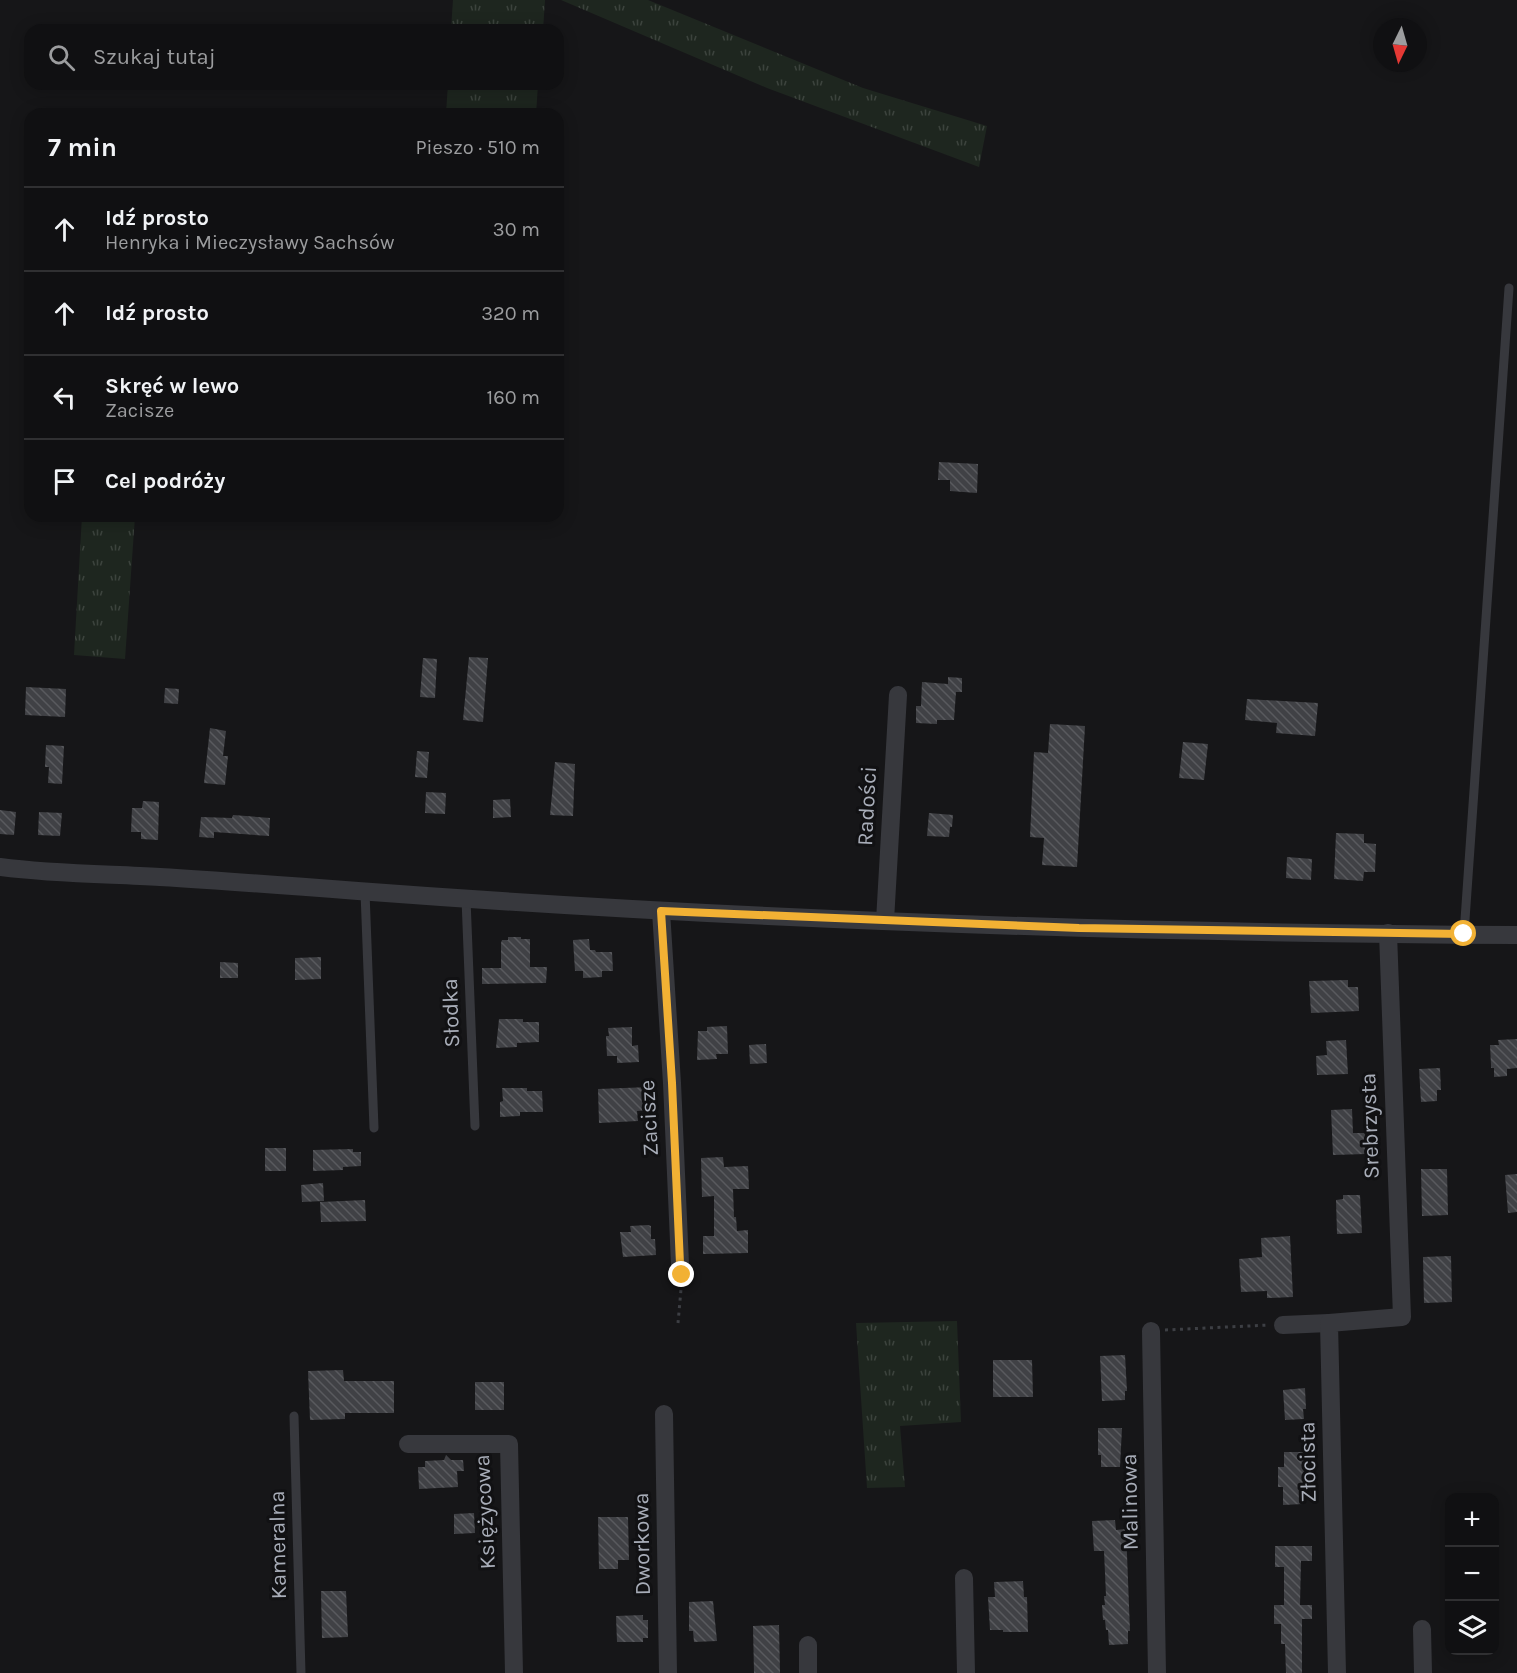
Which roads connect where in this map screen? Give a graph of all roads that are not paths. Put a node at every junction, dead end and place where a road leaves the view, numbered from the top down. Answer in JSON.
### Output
{"nodes":[{"id":1,"x":1509,"y":288,"type":"dead end"},
{"id":2,"x":898,"y":695,"type":"dead end"},
{"id":3,"x":0,"y":867,"type":"edge"},
{"id":4,"x":365,"y":892,"type":"junction"},
{"id":5,"x":466,"y":899,"type":"junction"},
{"id":6,"x":661,"y":911,"type":"junction"},
{"id":7,"x":885,"y":921,"type":"junction"},
{"id":8,"x":1391,"y":933,"type":"junction"},
{"id":9,"x":1464,"y":934,"type":"junction"},
{"id":10,"x":1517,"y":935,"type":"edge"},
{"id":11,"x":475,"y":1126,"type":"dead end"},
{"id":12,"x":374,"y":1128,"type":"dead end"},
{"id":13,"x":680,"y":1264,"type":"road end"},
{"id":14,"x":1329,"y":1323,"type":"junction"},
{"id":15,"x":1283,"y":1325,"type":"road end"},
{"id":16,"x":1151,"y":1331,"type":"road end"},
{"id":17,"x":664,"y":1414,"type":"dead end"},
{"id":18,"x":294,"y":1416,"type":"dead end"},
{"id":19,"x":408,"y":1444,"type":"dead end"},
{"id":20,"x":964,"y":1578,"type":"dead end"},
{"id":21,"x":1422,"y":1629,"type":"dead end"},
{"id":22,"x":808,"y":1646,"type":"dead end"},
{"id":23,"x":301,"y":1673,"type":"edge"},
{"id":24,"x":514,"y":1673,"type":"edge"},
{"id":25,"x":668,"y":1673,"type":"edge"},
{"id":26,"x":808,"y":1673,"type":"edge"},
{"id":27,"x":966,"y":1673,"type":"edge"},
{"id":28,"x":1157,"y":1673,"type":"edge"},
{"id":29,"x":1337,"y":1673,"type":"edge"},
{"id":30,"x":1422,"y":1673,"type":"edge"}],
"edges":[{"from":1,"to":9,"type":"lane"},
{"from":2,"to":7,"type":"street","name":"Radości"},
{"from":3,"to":4,"type":"street"},
{"from":4,"to":5,"type":"street"},
{"from":4,"to":12,"type":"lane"},
{"from":5,"to":6,"type":"street"},
{"from":5,"to":11,"type":"lane","name":"Słodka"},
{"from":6,"to":7,"type":"street"},
{"from":6,"to":13,"type":"street","name":"Zacisze"},
{"from":7,"to":8,"type":"street"},
{"from":8,"to":9,"type":"street"},
{"from":8,"to":14,"type":"street","name":"Srebrzysta"},
{"from":9,"to":10,"type":"street"},
{"from":14,"to":15,"type":"street"},
{"from":14,"to":29,"type":"street","name":"Złocista"},
{"from":16,"to":28,"type":"street","name":"Malinowa"},
{"from":17,"to":25,"type":"street","name":"Dworkowa"},
{"from":18,"to":23,"type":"lane","name":"Kameralna"},
{"from":19,"to":24,"type":"street","name":"Księżycowa"},
{"from":20,"to":27,"type":"street"},
{"from":21,"to":30,"type":"street"},
{"from":22,"to":26,"type":"street"}]}
